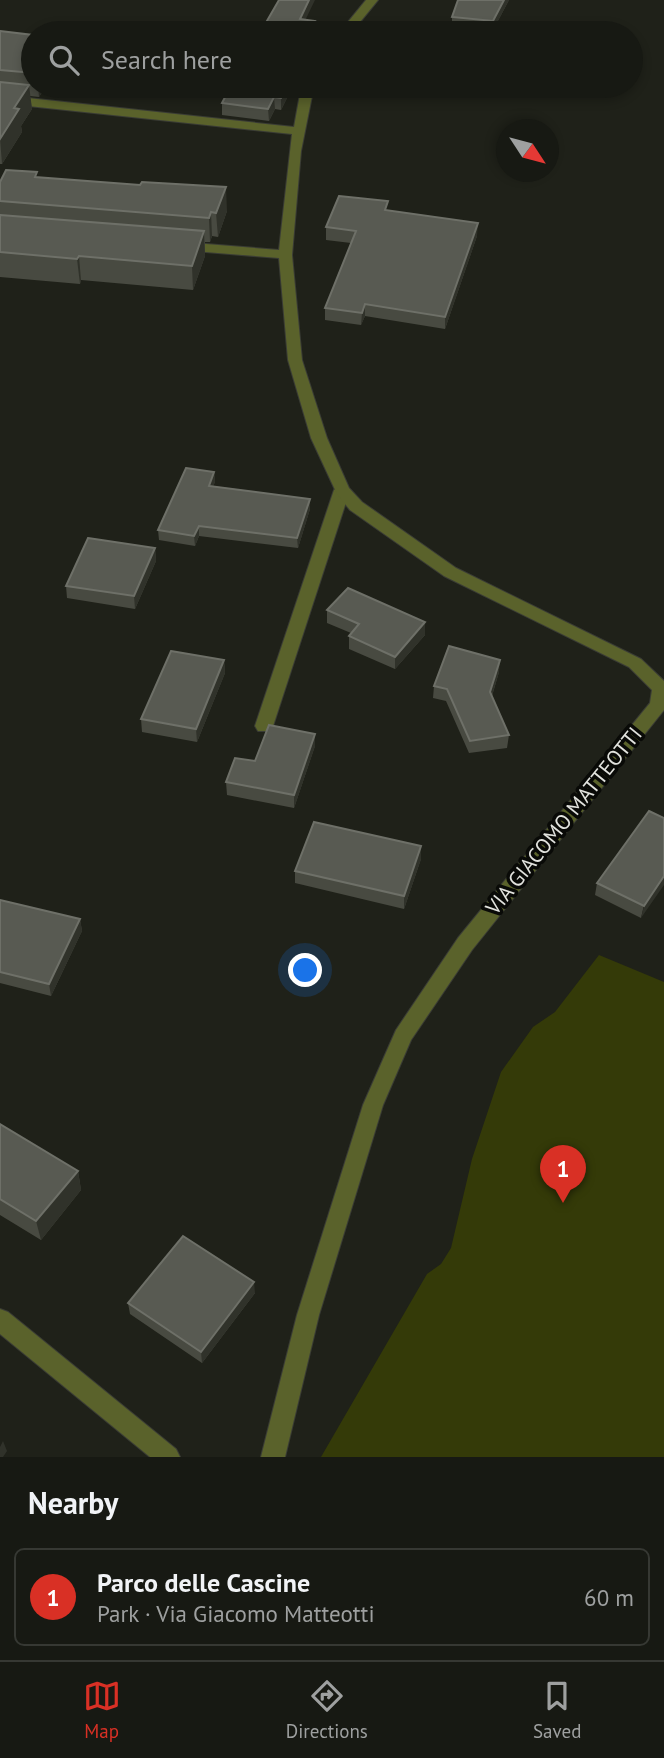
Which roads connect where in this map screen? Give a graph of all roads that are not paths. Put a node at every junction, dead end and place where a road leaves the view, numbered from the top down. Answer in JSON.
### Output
{"nodes":[{"id":1,"x":372,"y":0,"type":"edge"},
{"id":2,"x":355,"y":21,"type":"edge"},
{"id":3,"x":307,"y":98,"type":"edge"},
{"id":4,"x":0,"y":99,"type":"edge"},
{"id":5,"x":301,"y":131,"type":"junction"},
{"id":6,"x":162,"y":244,"type":"edge"},
{"id":7,"x":285,"y":255,"type":"junction"},
{"id":8,"x":342,"y":490,"type":"junction"},
{"id":9,"x":663,"y":686,"type":"edge"},
{"id":10,"x":264,"y":726,"type":"dead end"},
{"id":11,"x":0,"y":1320,"type":"edge"},
{"id":12,"x":168,"y":1457,"type":"edge"},
{"id":13,"x":273,"y":1457,"type":"edge"}],
"edges":[{"from":1,"to":2,"type":"street"},
{"from":3,"to":5,"type":"street","name":"VIA GIACOMO MATTEOTTI"},
{"from":4,"to":5,"type":"street"},
{"from":5,"to":7,"type":"street","name":"VIA GIACOMO MATTEOTTI"},
{"from":6,"to":7,"type":"street"},
{"from":7,"to":8,"type":"street","name":"VIA GIACOMO MATTEOTTI"},
{"from":8,"to":9,"type":"street","name":"VIA GIACOMO MATTEOTTI"},
{"from":8,"to":10,"type":"street"},
{"from":9,"to":13,"type":"street","name":"VIA GIACOMO MATTEOTTI"},
{"from":11,"to":12,"type":"street"}]}
